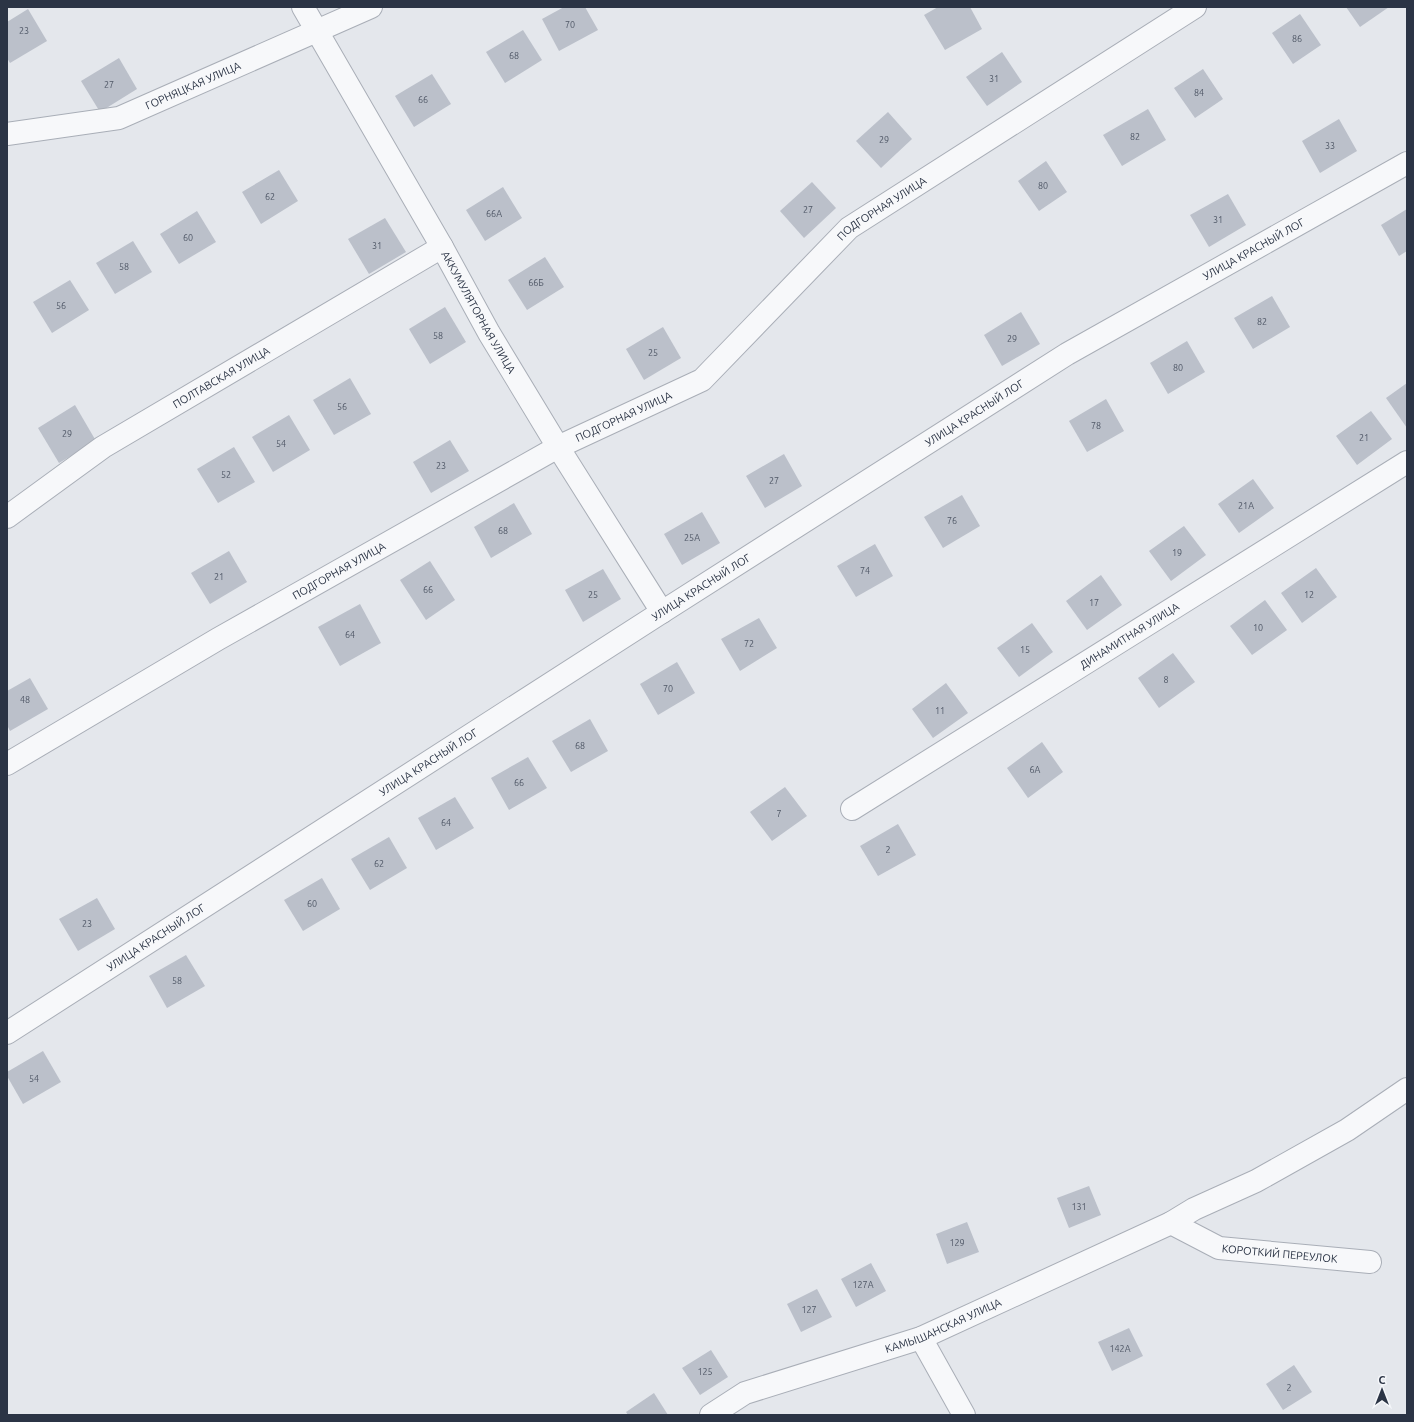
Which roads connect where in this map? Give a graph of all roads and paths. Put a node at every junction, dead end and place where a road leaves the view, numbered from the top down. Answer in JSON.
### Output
{"nodes":[{"id":1,"x":302,"y":7,"type":"edge"},
{"id":2,"x":370,"y":7,"type":"edge"},
{"id":3,"x":1195,"y":7,"type":"edge"},
{"id":4,"x":316,"y":32,"type":"junction"},
{"id":5,"x":7,"y":134,"type":"edge"},
{"id":6,"x":1407,"y":163,"type":"edge"},
{"id":7,"x":442,"y":247,"type":"junction"},
{"id":8,"x":558,"y":447,"type":"junction"},
{"id":9,"x":1407,"y":462,"type":"edge"},
{"id":10,"x":7,"y":517,"type":"edge"},
{"id":11,"x":662,"y":612,"type":"junction"},
{"id":12,"x":7,"y":764,"type":"edge"},
{"id":13,"x":852,"y":809,"type":"dead end"},
{"id":14,"x":7,"y":1033,"type":"edge"},
{"id":15,"x":1407,"y":1089,"type":"edge"},
{"id":16,"x":1171,"y":1223,"type":"junction"},
{"id":17,"x":1370,"y":1262,"type":"dead end"},
{"id":18,"x":921,"y":1338,"type":"junction"},
{"id":19,"x":712,"y":1415,"type":"edge"},
{"id":20,"x":964,"y":1415,"type":"edge"}],
"edges":[{"from":1,"to":4,"type":"street","name":"АККУМУЛЯТОРНАЯ УЛИЦА"},
{"from":2,"to":4,"type":"street","name":"ГОРНЯЦКАЯ УЛИЦА"},
{"from":3,"to":8,"type":"street","name":"ПОДГОРНАЯ УЛИЦА"},
{"from":4,"to":5,"type":"street","name":"ГОРНЯЦКАЯ УЛИЦА"},
{"from":4,"to":7,"type":"street","name":"АККУМУЛЯТОРНАЯ УЛИЦА"},
{"from":6,"to":11,"type":"street","name":"УЛИЦА КРАСНЫЙ ЛОГ"},
{"from":7,"to":8,"type":"street","name":"АККУМУЛЯТОРНАЯ УЛИЦА"},
{"from":7,"to":10,"type":"street","name":"ПОЛТАВСКАЯ УЛИЦА"},
{"from":8,"to":11,"type":"street","name":"АККУМУЛЯТОРНАЯ УЛИЦА"},
{"from":8,"to":12,"type":"street","name":"ПОДГОРНАЯ УЛИЦА"},
{"from":9,"to":13,"type":"street","name":"ДИНАМИТНАЯ УЛИЦА"},
{"from":11,"to":14,"type":"street","name":"УЛИЦА КРАСНЫЙ ЛОГ"},
{"from":15,"to":16,"type":"street","name":"КАМЫШАНСКАЯ УЛИЦА"},
{"from":16,"to":17,"type":"street","name":"КОРОТКИЙ ПЕРЕУЛОК"},
{"from":16,"to":18,"type":"street","name":"КАМЫШАНСКАЯ УЛИЦА"},
{"from":18,"to":19,"type":"street","name":"КАМЫШАНСКАЯ УЛИЦА"},
{"from":18,"to":20,"type":"street"}]}
